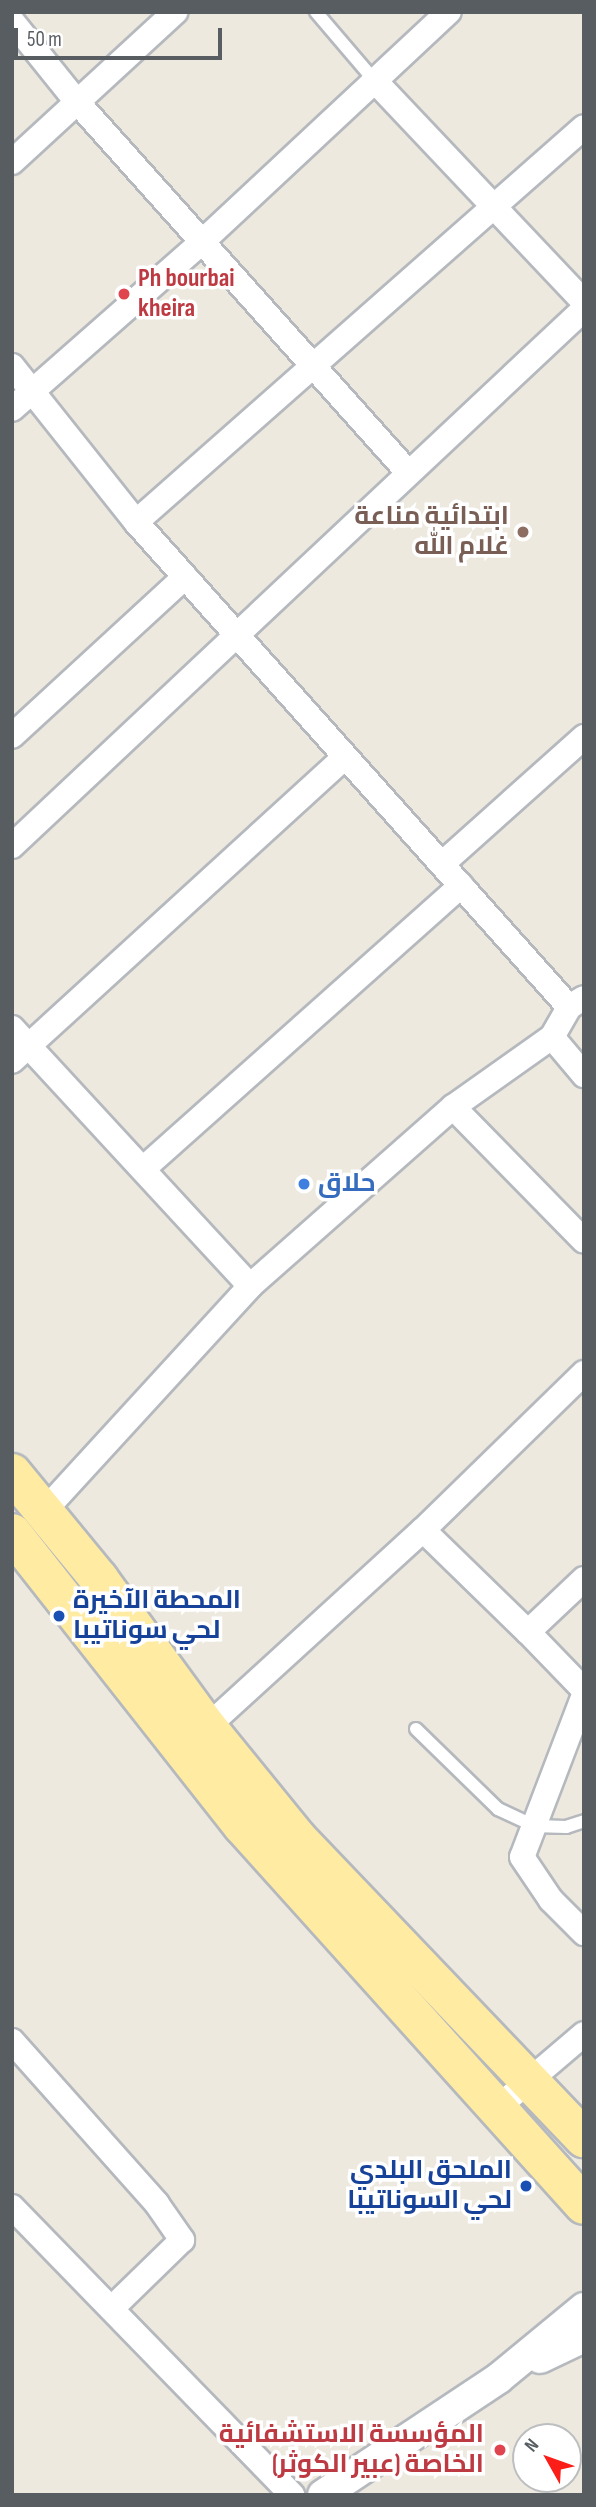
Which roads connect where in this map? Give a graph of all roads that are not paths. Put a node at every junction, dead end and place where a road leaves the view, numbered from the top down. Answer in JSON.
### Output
{"nodes":[{"id":1,"x":175,"y":12,"type":"edge"},
{"id":2,"x":316,"y":12,"type":"edge"},
{"id":3,"x":449,"y":12,"type":"edge"},
{"id":4,"x":12,"y":21,"type":"edge"},
{"id":5,"x":374,"y":80,"type":"junction"},
{"id":6,"x":78,"y":103,"type":"junction"},
{"id":7,"x":584,"y":127,"type":"edge"},
{"id":8,"x":12,"y":162,"type":"edge"},
{"id":9,"x":493,"y":206,"type":"junction"},
{"id":10,"x":203,"y":241,"type":"junction"},
{"id":11,"x":584,"y":302,"type":"edge"},
{"id":12,"x":584,"y":309,"type":"edge"},
{"id":13,"x":12,"y":366,"type":"edge"},
{"id":14,"x":310,"y":366,"type":"junction"},
{"id":15,"x":33,"y":389,"type":"junction"},
{"id":16,"x":12,"y":409,"type":"edge"},
{"id":17,"x":409,"y":473,"type":"junction"},
{"id":18,"x":136,"y":522,"type":"junction"},
{"id":19,"x":185,"y":577,"type":"junction"},
{"id":20,"x":236,"y":633,"type":"junction"},
{"id":21,"x":12,"y":736,"type":"edge"},
{"id":22,"x":584,"y":737,"type":"edge"},
{"id":23,"x":345,"y":757,"type":"junction"},
{"id":24,"x":12,"y":846,"type":"edge"},
{"id":25,"x":442,"y":864,"type":"junction"},
{"id":26,"x":461,"y":886,"type":"junction"},
{"id":27,"x":576,"y":1002,"type":"edge"},
{"id":28,"x":12,"y":1028,"type":"edge"},
{"id":29,"x":552,"y":1037,"type":"junction"},
{"id":30,"x":21,"y":1053,"type":"edge"},
{"id":31,"x":584,"y":1075,"type":"edge"},
{"id":32,"x":453,"y":1107,"type":"junction"},
{"id":33,"x":143,"y":1170,"type":"junction"},
{"id":34,"x":584,"y":1241,"type":"edge"},
{"id":35,"x":250,"y":1286,"type":"junction"},
{"id":36,"x":584,"y":1373,"type":"edge"},
{"id":37,"x":12,"y":1473,"type":"edge"},
{"id":38,"x":46,"y":1510,"type":"junction"},
{"id":39,"x":423,"y":1530,"type":"junction"},
{"id":40,"x":13,"y":1535,"type":"edge"},
{"id":41,"x":584,"y":1579,"type":"edge"},
{"id":42,"x":528,"y":1632,"type":"junction"},
{"id":43,"x":584,"y":1693,"type":"edge"},
{"id":44,"x":207,"y":1727,"type":"junction"},
{"id":45,"x":416,"y":1729,"type":"dead end"},
{"id":46,"x":584,"y":1821,"type":"edge"},
{"id":47,"x":534,"y":1826,"type":"junction"},
{"id":48,"x":584,"y":1933,"type":"edge"},
{"id":49,"x":584,"y":2034,"type":"edge"},
{"id":50,"x":12,"y":2041,"type":"edge"},
{"id":51,"x":528,"y":2080,"type":"junction"},
{"id":52,"x":498,"y":2108,"type":"junction"},
{"id":53,"x":584,"y":2138,"type":"edge"},
{"id":54,"x":584,"y":2205,"type":"edge"},
{"id":55,"x":12,"y":2207,"type":"edge"},
{"id":56,"x":112,"y":2308,"type":"junction"},
{"id":57,"x":584,"y":2308,"type":"edge"},
{"id":58,"x":584,"y":2337,"type":"edge"},
{"id":59,"x":499,"y":2378,"type":"junction"},
{"id":60,"x":292,"y":2495,"type":"edge"},
{"id":61,"x":323,"y":2495,"type":"edge"}],
"edges":[{"from":1,"to":6,"type":"street"},
{"from":2,"to":5,"type":"lane"},
{"from":3,"to":5,"type":"street"},
{"from":4,"to":6,"type":"street"},
{"from":5,"to":9,"type":"street"},
{"from":5,"to":10,"type":"street"},
{"from":6,"to":8,"type":"street"},
{"from":6,"to":10,"type":"street"},
{"from":7,"to":9,"type":"street"},
{"from":9,"to":11,"type":"street"},
{"from":9,"to":14,"type":"street"},
{"from":10,"to":14,"type":"street"},
{"from":10,"to":15,"type":"street"},
{"from":12,"to":17,"type":"street"},
{"from":13,"to":15,"type":"street"},
{"from":14,"to":17,"type":"street"},
{"from":14,"to":18,"type":"street"},
{"from":15,"to":16,"type":"street"},
{"from":15,"to":18,"type":"street"},
{"from":17,"to":20,"type":"street"},
{"from":18,"to":19,"type":"street"},
{"from":19,"to":20,"type":"street"},
{"from":19,"to":21,"type":"street"},
{"from":20,"to":23,"type":"street"},
{"from":20,"to":24,"type":"street"},
{"from":22,"to":25,"type":"street"},
{"from":23,"to":25,"type":"street"},
{"from":23,"to":30,"type":"street"},
{"from":25,"to":26,"type":"street"},
{"from":26,"to":27,"type":"street"},
{"from":26,"to":33,"type":"street"},
{"from":27,"to":29,"type":"street"},
{"from":28,"to":30,"type":"street"},
{"from":29,"to":31,"type":"street"},
{"from":29,"to":32,"type":"street"},
{"from":30,"to":33,"type":"street"},
{"from":32,"to":34,"type":"street"},
{"from":32,"to":35,"type":"street"},
{"from":33,"to":35,"type":"street"},
{"from":35,"to":38,"type":"street"},
{"from":36,"to":39,"type":"street"},
{"from":37,"to":38,"type":"main road"},
{"from":38,"to":40,"type":"street"},
{"from":38,"to":44,"type":"main road"},
{"from":39,"to":42,"type":"street"},
{"from":39,"to":44,"type":"street"},
{"from":40,"to":52,"type":"main road"},
{"from":41,"to":42,"type":"street"},
{"from":42,"to":43,"type":"street"},
{"from":43,"to":47,"type":"street"},
{"from":44,"to":51,"type":"main road"},
{"from":45,"to":47,"type":"lane"},
{"from":46,"to":47,"type":"lane"},
{"from":47,"to":48,"type":"street"},
{"from":49,"to":51,"type":"street"},
{"from":50,"to":56,"type":"street"},
{"from":51,"to":52,"type":"street"},
{"from":51,"to":53,"type":"main road"},
{"from":52,"to":54,"type":"main road"},
{"from":55,"to":56,"type":"street"},
{"from":56,"to":60,"type":"street"},
{"from":57,"to":59,"type":"street"},
{"from":58,"to":59,"type":"street"},
{"from":59,"to":61,"type":"street"}]}
